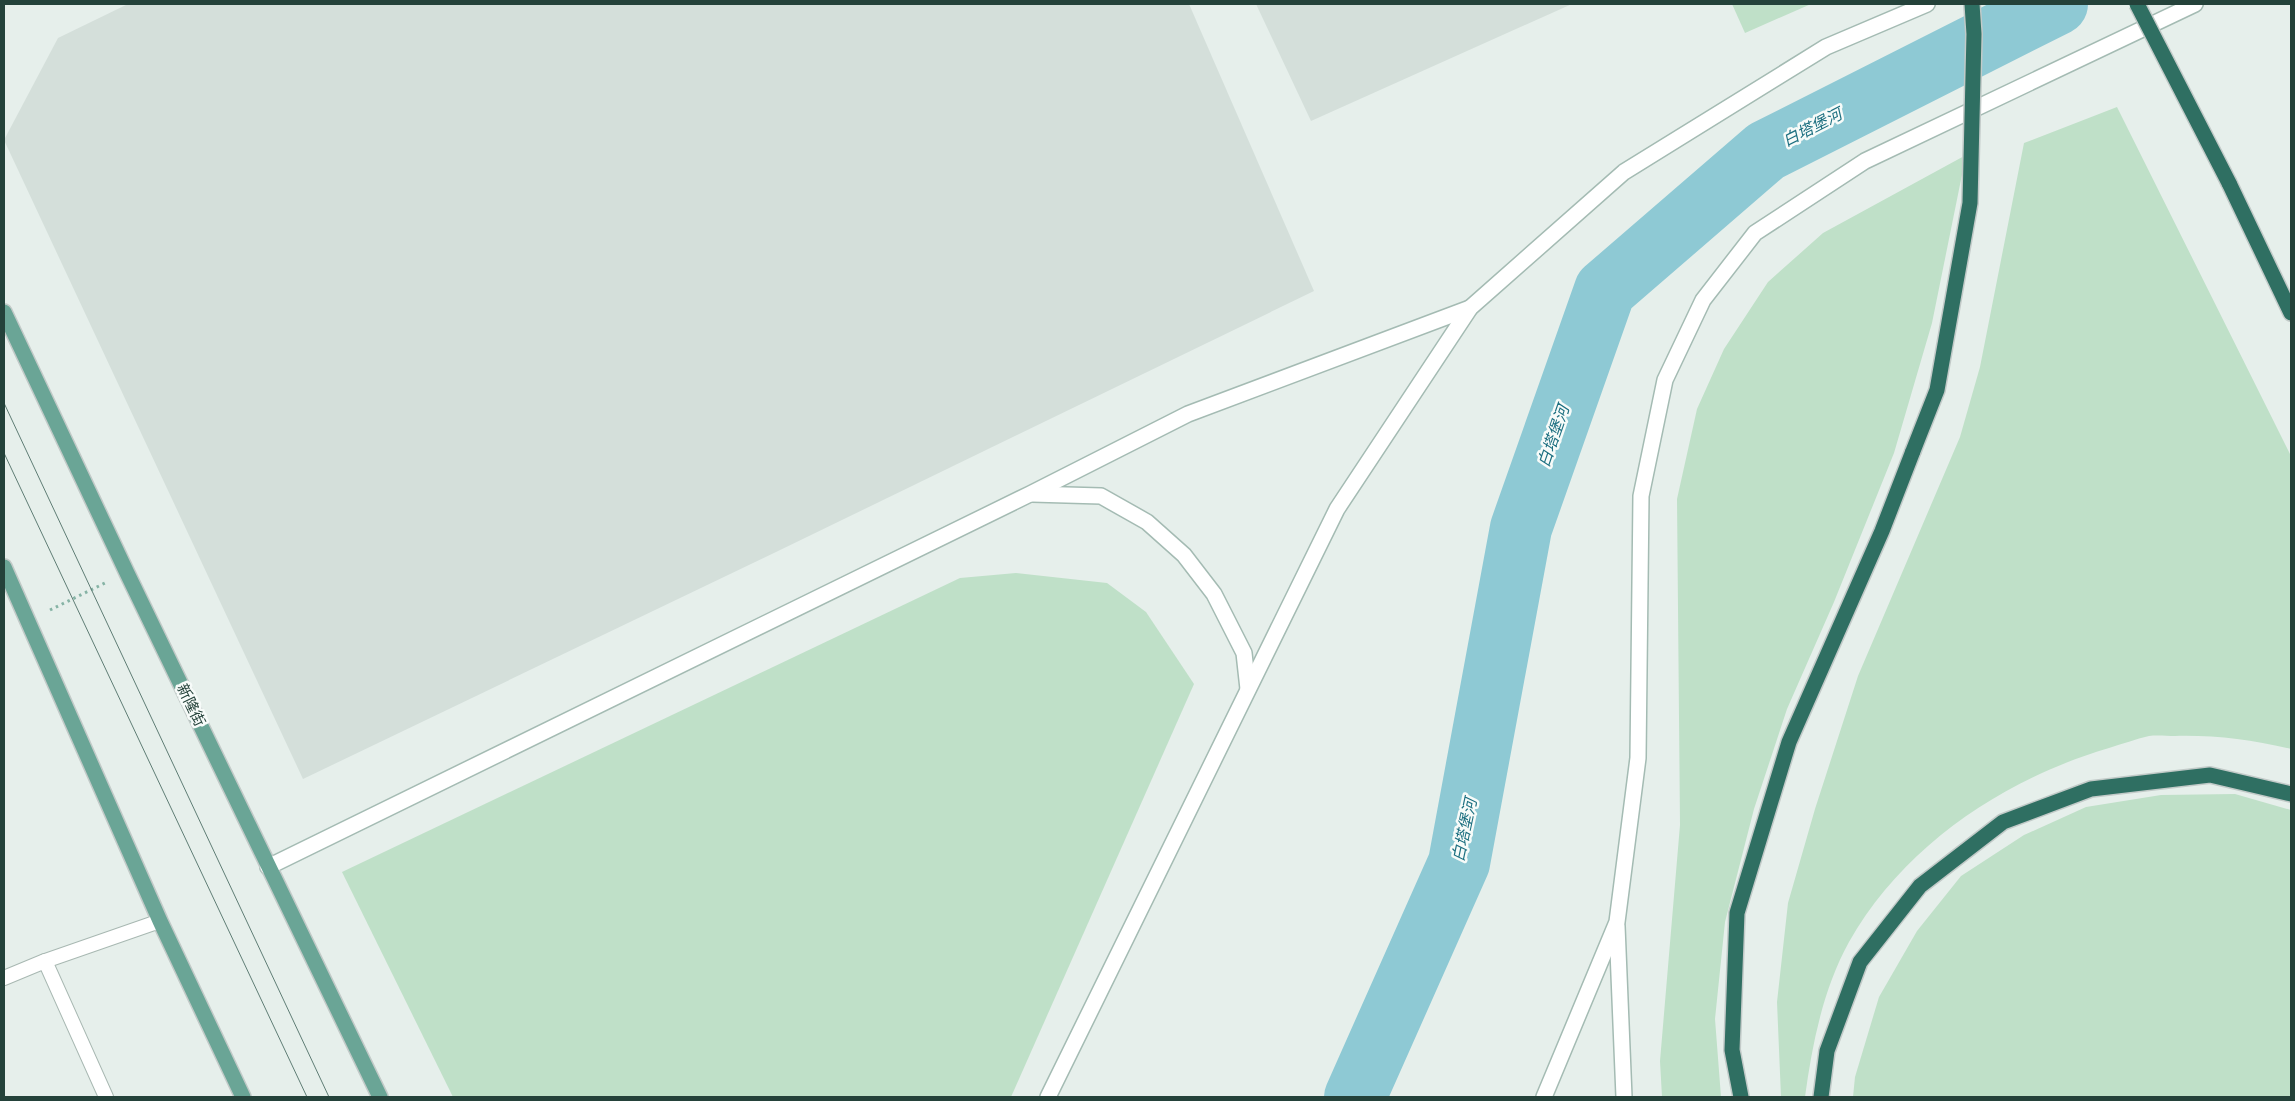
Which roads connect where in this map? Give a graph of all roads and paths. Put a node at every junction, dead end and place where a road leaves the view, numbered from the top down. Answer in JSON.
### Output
{"nodes":[{"id":1,"x":1927,"y":4,"type":"edge"},
{"id":2,"x":1972,"y":4,"type":"edge"},
{"id":3,"x":2137,"y":4,"type":"edge"},
{"id":4,"x":2195,"y":4,"type":"edge"},
{"id":5,"x":1470,"y":308,"type":"junction"},
{"id":6,"x":4,"y":312,"type":"edge"},
{"id":7,"x":2291,"y":313,"type":"edge"},
{"id":8,"x":1030,"y":494,"type":"junction"},
{"id":9,"x":4,"y":566,"type":"edge"},
{"id":10,"x":127,"y":573,"type":"junction"},
{"id":11,"x":26,"y":621,"type":"junction"},
{"id":12,"x":1248,"y":689,"type":"junction"},
{"id":13,"x":2291,"y":794,"type":"edge"},
{"id":14,"x":268,"y":867,"type":"junction"},
{"id":15,"x":160,"y":921,"type":"junction"},
{"id":16,"x":1617,"y":922,"type":"junction"},
{"id":17,"x":45,"y":961,"type":"junction"},
{"id":18,"x":4,"y":978,"type":"edge"},
{"id":19,"x":106,"y":1097,"type":"edge"},
{"id":20,"x":242,"y":1097,"type":"edge"},
{"id":21,"x":380,"y":1097,"type":"edge"},
{"id":22,"x":1048,"y":1097,"type":"edge"},
{"id":23,"x":1544,"y":1097,"type":"edge"},
{"id":24,"x":1624,"y":1097,"type":"edge"},
{"id":25,"x":1741,"y":1097,"type":"edge"},
{"id":26,"x":1822,"y":1097,"type":"edge"}],
"edges":[{"from":1,"to":5,"type":"main road"},
{"from":2,"to":25,"type":"highway","bridge":true},
{"from":3,"to":7,"type":"highway","bridge":true},
{"from":4,"to":16,"type":"main road"},
{"from":5,"to":8,"type":"main road"},
{"from":5,"to":12,"type":"main road"},
{"from":6,"to":10,"type":"main road","name":"新隆街"},
{"from":8,"to":12,"type":"main road"},
{"from":8,"to":14,"type":"main road"},
{"from":9,"to":11,"type":"main road"},
{"from":10,"to":11,"type":"path"},
{"from":10,"to":14,"type":"main road","name":"新隆街"},
{"from":11,"to":15,"type":"main road"},
{"from":12,"to":22,"type":"main road"},
{"from":13,"to":26,"type":"highway"},
{"from":14,"to":21,"type":"main road","name":"新隆街"},
{"from":15,"to":17,"type":"lane"},
{"from":15,"to":20,"type":"main road"},
{"from":16,"to":23,"type":"main road"},
{"from":16,"to":24,"type":"main road"},
{"from":17,"to":18,"type":"lane"},
{"from":17,"to":19,"type":"lane"}]}
